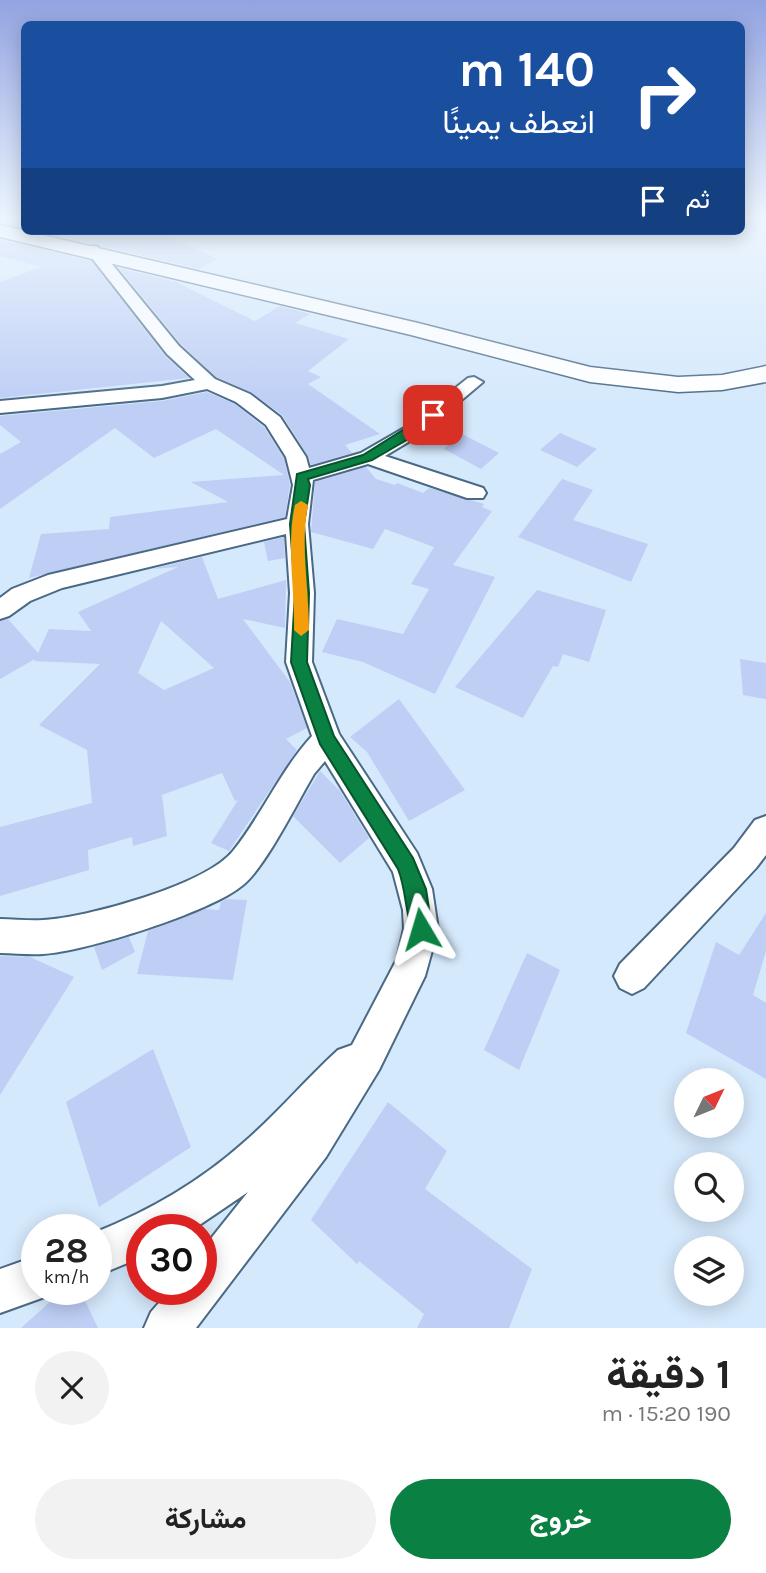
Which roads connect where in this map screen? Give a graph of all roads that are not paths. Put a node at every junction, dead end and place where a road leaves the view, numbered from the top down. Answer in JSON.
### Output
{"nodes":[{"id":1,"x":116,"y":280,"type":"edge"},
{"id":2,"x":201,"y":280,"type":"edge"},
{"id":3,"x":766,"y":374,"type":"edge"},
{"id":4,"x":474,"y":382,"type":"dead end"},
{"id":5,"x":209,"y":383,"type":"junction"},
{"id":6,"x":0,"y":407,"type":"edge"},
{"id":7,"x":368,"y":457,"type":"junction"},
{"id":8,"x":302,"y":477,"type":"junction"},
{"id":9,"x":475,"y":493,"type":"dead end"},
{"id":10,"x":297,"y":524,"type":"junction"},
{"id":11,"x":0,"y":610,"type":"edge"},
{"id":12,"x":327,"y":739,"type":"junction"},
{"id":13,"x":766,"y":830,"type":"edge"},
{"id":14,"x":0,"y":936,"type":"edge"},
{"id":15,"x":632,"y":976,"type":"dead end"},
{"id":16,"x":373,"y":1043,"type":"junction"},
{"id":17,"x":178,"y":1214,"type":"edge"},
{"id":18,"x":217,"y":1266,"type":"edge"},
{"id":19,"x":21,"y":1283,"type":"edge"},
{"id":20,"x":0,"y":1290,"type":"edge"},
{"id":21,"x":186,"y":1305,"type":"edge"},
{"id":22,"x":167,"y":1328,"type":"edge"}],
"edges":[{"from":1,"to":5,"type":"street"},
{"from":2,"to":3,"type":"main road"},
{"from":4,"to":7,"type":"street"},
{"from":5,"to":6,"type":"street"},
{"from":5,"to":8,"type":"street"},
{"from":7,"to":8,"type":"street"},
{"from":7,"to":9,"type":"street"},
{"from":8,"to":10,"type":"street"},
{"from":10,"to":11,"type":"street"},
{"from":10,"to":12,"type":"street"},
{"from":12,"to":14,"type":"street"},
{"from":12,"to":16,"type":"street"},
{"from":13,"to":15,"type":"street"},
{"from":16,"to":17,"type":"street"},
{"from":16,"to":18,"type":"street"},
{"from":19,"to":20,"type":"street"},
{"from":21,"to":22,"type":"street"}]}
